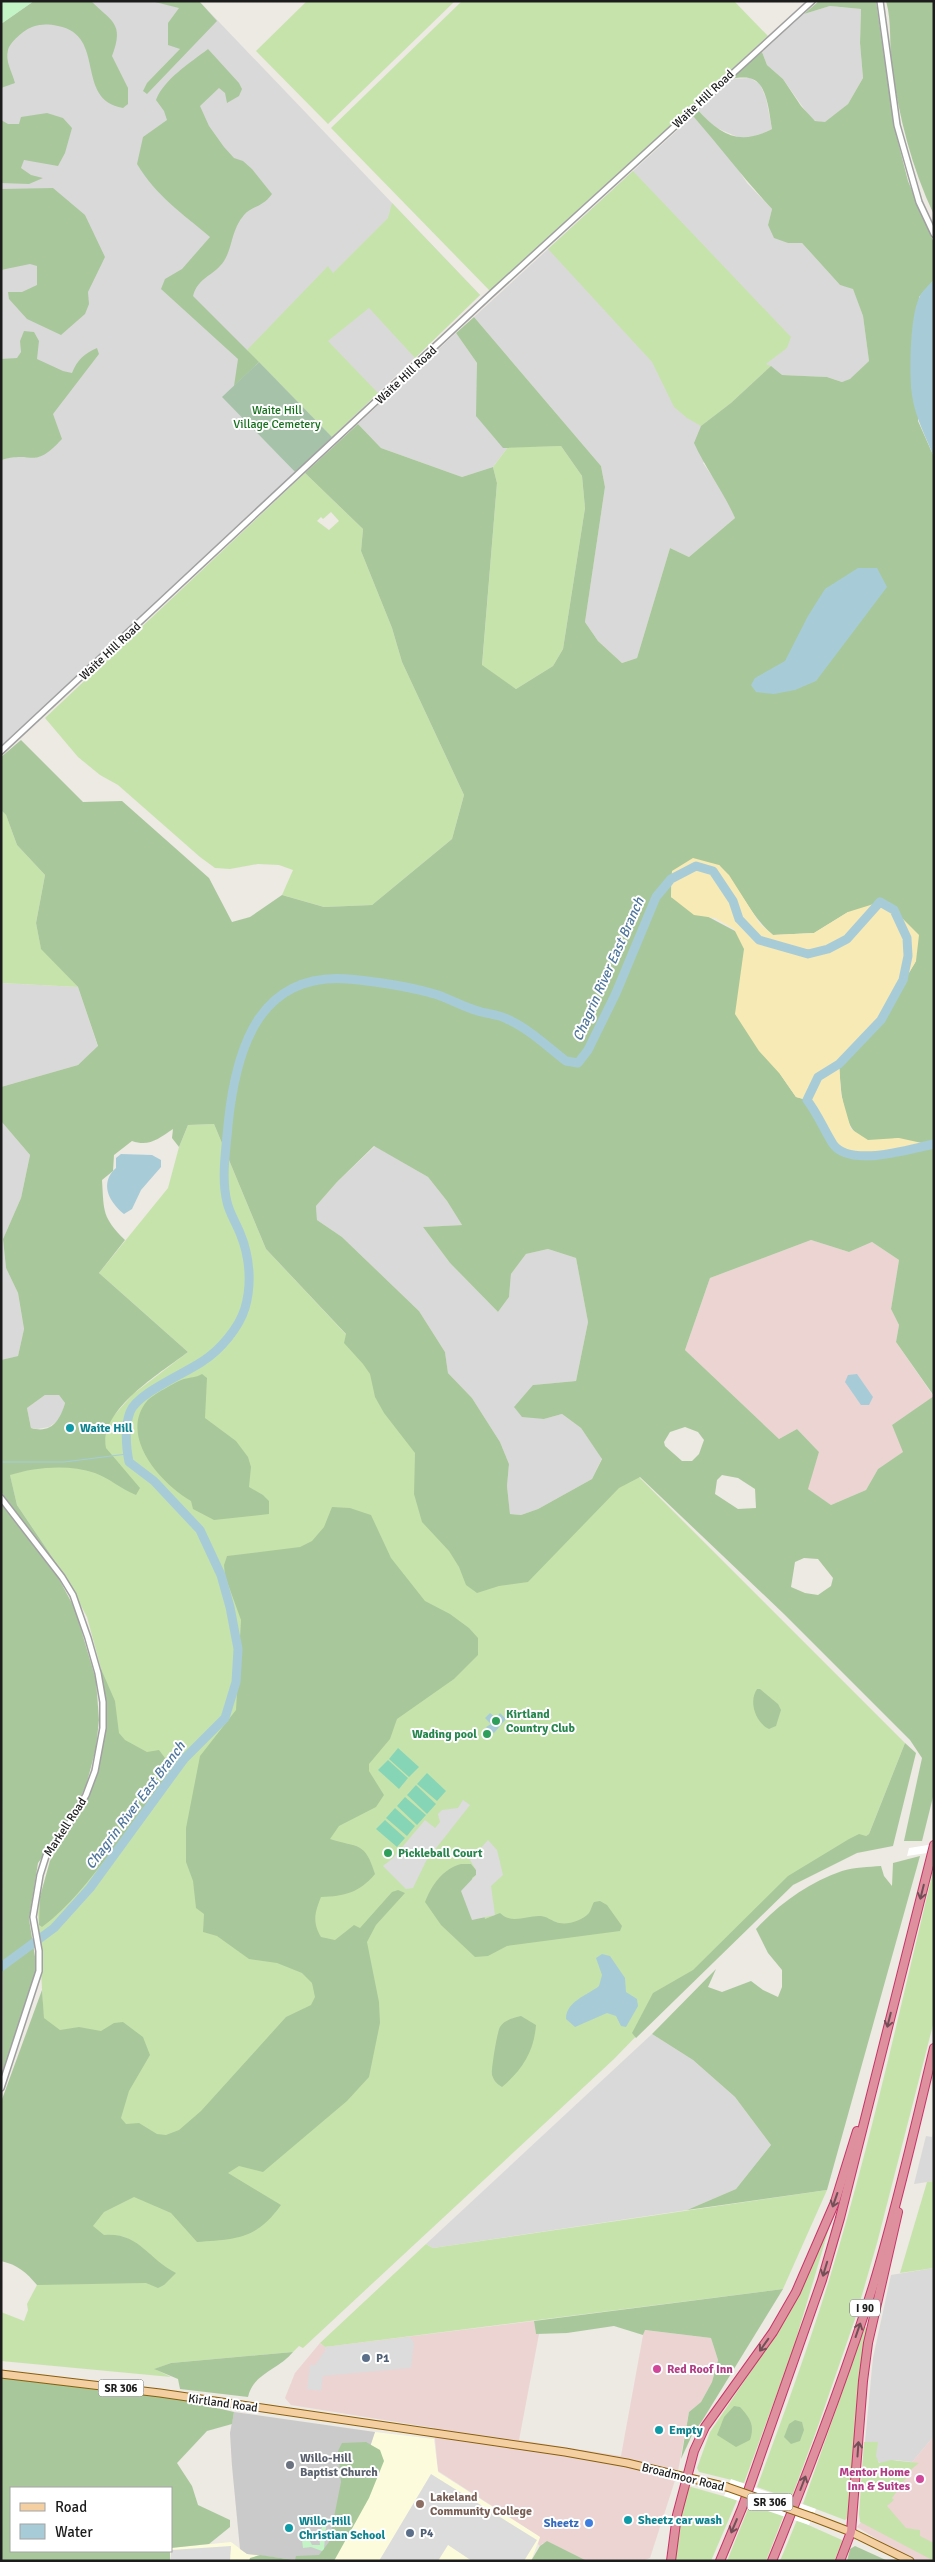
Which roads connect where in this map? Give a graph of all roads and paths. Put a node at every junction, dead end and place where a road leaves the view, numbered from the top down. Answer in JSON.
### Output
{"nodes":[{"id":1,"x":812,"y":1,"type":"edge"},
{"id":2,"x":880,"y":1,"type":"edge"},
{"id":3,"x":934,"y":234,"type":"edge"},
{"id":4,"x":1,"y":751,"type":"edge"},
{"id":5,"x":1,"y":1498,"type":"edge"},
{"id":6,"x":934,"y":1845,"type":"edge"},
{"id":7,"x":934,"y":2048,"type":"edge"},
{"id":8,"x":881,"y":2053,"type":"junction"},
{"id":9,"x":1,"y":2088,"type":"edge"},
{"id":10,"x":918,"y":2115,"type":"junction"},
{"id":11,"x":1,"y":2374,"type":"edge"},
{"id":12,"x":445,"y":2436,"type":"joint"},
{"id":13,"x":687,"y":2476,"type":"junction"},
{"id":14,"x":852,"y":2532,"type":"junction"},
{"id":15,"x":671,"y":2561,"type":"edge"},
{"id":16,"x":720,"y":2561,"type":"edge"},
{"id":17,"x":772,"y":2561,"type":"edge"},
{"id":18,"x":840,"y":2561,"type":"edge"},
{"id":19,"x":910,"y":2561,"type":"edge"}],
"edges":[{"from":1,"to":4,"type":"street","name":"Waite Hill Road"},
{"from":2,"to":3,"type":"street"},
{"from":5,"to":9,"type":"street","name":"Markell Road"},
{"from":6,"to":8,"type":"highway","one_way":true},
{"from":7,"to":10,"type":"highway","number":"I 90"},
{"from":8,"to":13,"type":"highway","one_way":true},
{"from":8,"to":16,"type":"highway","one_way":true},
{"from":14,"to":10,"type":"highway","one_way":true},
{"from":17,"to":10,"type":"highway","number":"I 90","one_way":true},
{"from":11,"to":12,"type":"main road","name":"Kirtland Road","number":"SR 306"},
{"from":12,"to":13,"type":"main road","name":"Broadmoor Road","number":"SR 306"},
{"from":13,"to":14,"type":"main road","name":"Broadmoor Road","number":"SR 306","bridge":true},
{"from":13,"to":15,"type":"highway"},
{"from":14,"to":18,"type":"highway"},
{"from":14,"to":19,"type":"main road","name":"Broadmoor Road","number":"SR 306"}]}
